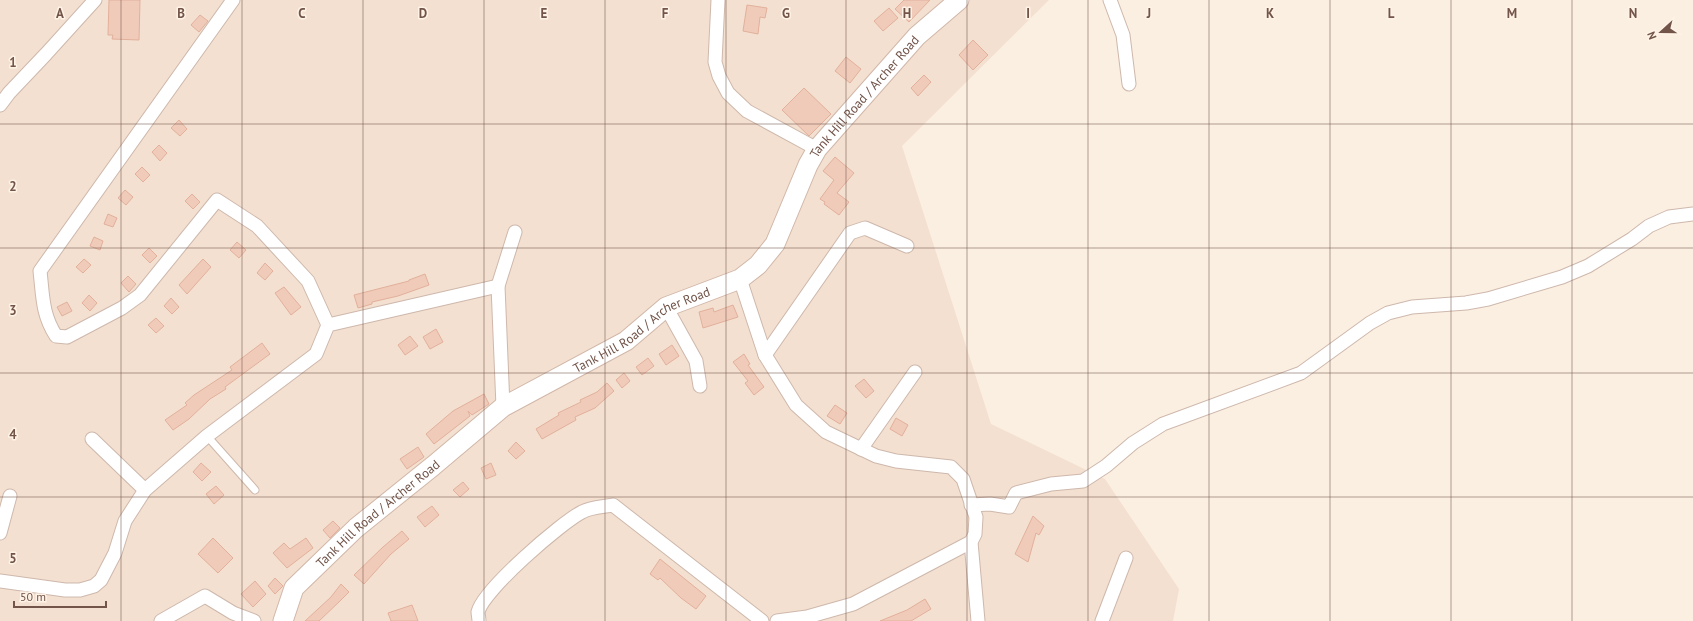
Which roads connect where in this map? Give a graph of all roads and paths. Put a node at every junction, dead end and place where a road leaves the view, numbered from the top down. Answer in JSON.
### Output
{"nodes":[{"id":1,"x":95,"y":0,"type":"edge"},
{"id":2,"x":232,"y":0,"type":"edge"},
{"id":3,"x":718,"y":0,"type":"edge"},
{"id":4,"x":959,"y":0,"type":"edge"},
{"id":5,"x":1110,"y":0,"type":"edge"},
{"id":6,"x":1129,"y":84,"type":"dead end"},
{"id":7,"x":0,"y":105,"type":"edge"},
{"id":8,"x":817,"y":149,"type":"junction"},
{"id":9,"x":1693,"y":214,"type":"edge"},
{"id":10,"x":515,"y":232,"type":"dead end"},
{"id":11,"x":907,"y":246,"type":"dead end"},
{"id":12,"x":740,"y":279,"type":"junction"},
{"id":13,"x":498,"y":286,"type":"junction"},
{"id":14,"x":666,"y":307,"type":"junction"},
{"id":15,"x":328,"y":325,"type":"junction"},
{"id":16,"x":764,"y":355,"type":"junction"},
{"id":17,"x":915,"y":372,"type":"dead end"},
{"id":18,"x":700,"y":386,"type":"dead end"},
{"id":19,"x":503,"y":407,"type":"junction"},
{"id":20,"x":207,"y":436,"type":"junction"},
{"id":21,"x":92,"y":439,"type":"dead end"},
{"id":22,"x":861,"y":449,"type":"junction"},
{"id":23,"x":145,"y":490,"type":"junction"},
{"id":24,"x":255,"y":490,"type":"dead end"},
{"id":25,"x":10,"y":496,"type":"dead end"},
{"id":26,"x":971,"y":504,"type":"junction"},
{"id":27,"x":0,"y":533,"type":"edge"},
{"id":28,"x":971,"y":542,"type":"junction"},
{"id":29,"x":1126,"y":558,"type":"dead end"},
{"id":30,"x":0,"y":581,"type":"edge"},
{"id":31,"x":161,"y":621,"type":"edge"},
{"id":32,"x":254,"y":621,"type":"edge"},
{"id":33,"x":283,"y":621,"type":"edge"},
{"id":34,"x":478,"y":621,"type":"edge"},
{"id":35,"x":762,"y":621,"type":"edge"},
{"id":36,"x":777,"y":621,"type":"edge"},
{"id":37,"x":978,"y":621,"type":"edge"},
{"id":38,"x":1102,"y":621,"type":"edge"}],
"edges":[{"from":1,"to":7,"type":"street"},
{"from":2,"to":15,"type":"street"},
{"from":3,"to":8,"type":"street"},
{"from":4,"to":8,"type":"street","name":"Tank Hill Road / Archer Road"},
{"from":5,"to":6,"type":"street"},
{"from":8,"to":12,"type":"street","name":"Tank Hill Road / Archer Road"},
{"from":9,"to":26,"type":"street"},
{"from":10,"to":13,"type":"street"},
{"from":11,"to":16,"type":"street"},
{"from":12,"to":14,"type":"street","name":"Tank Hill Road / Archer Road"},
{"from":12,"to":16,"type":"street"},
{"from":13,"to":15,"type":"street"},
{"from":13,"to":19,"type":"street"},
{"from":14,"to":18,"type":"street"},
{"from":14,"to":19,"type":"street","name":"Tank Hill Road / Archer Road"},
{"from":15,"to":20,"type":"street"},
{"from":16,"to":22,"type":"street"},
{"from":17,"to":22,"type":"street"},
{"from":19,"to":33,"type":"street","name":"Tank Hill Road / Archer Road"},
{"from":20,"to":23,"type":"street"},
{"from":20,"to":24,"type":"lane"},
{"from":21,"to":23,"type":"street"},
{"from":22,"to":26,"type":"street"},
{"from":23,"to":30,"type":"street"},
{"from":25,"to":27,"type":"street"},
{"from":26,"to":28,"type":"street"},
{"from":28,"to":36,"type":"street"},
{"from":28,"to":37,"type":"street"},
{"from":29,"to":38,"type":"street"},
{"from":31,"to":32,"type":"street"},
{"from":34,"to":35,"type":"street"}]}
